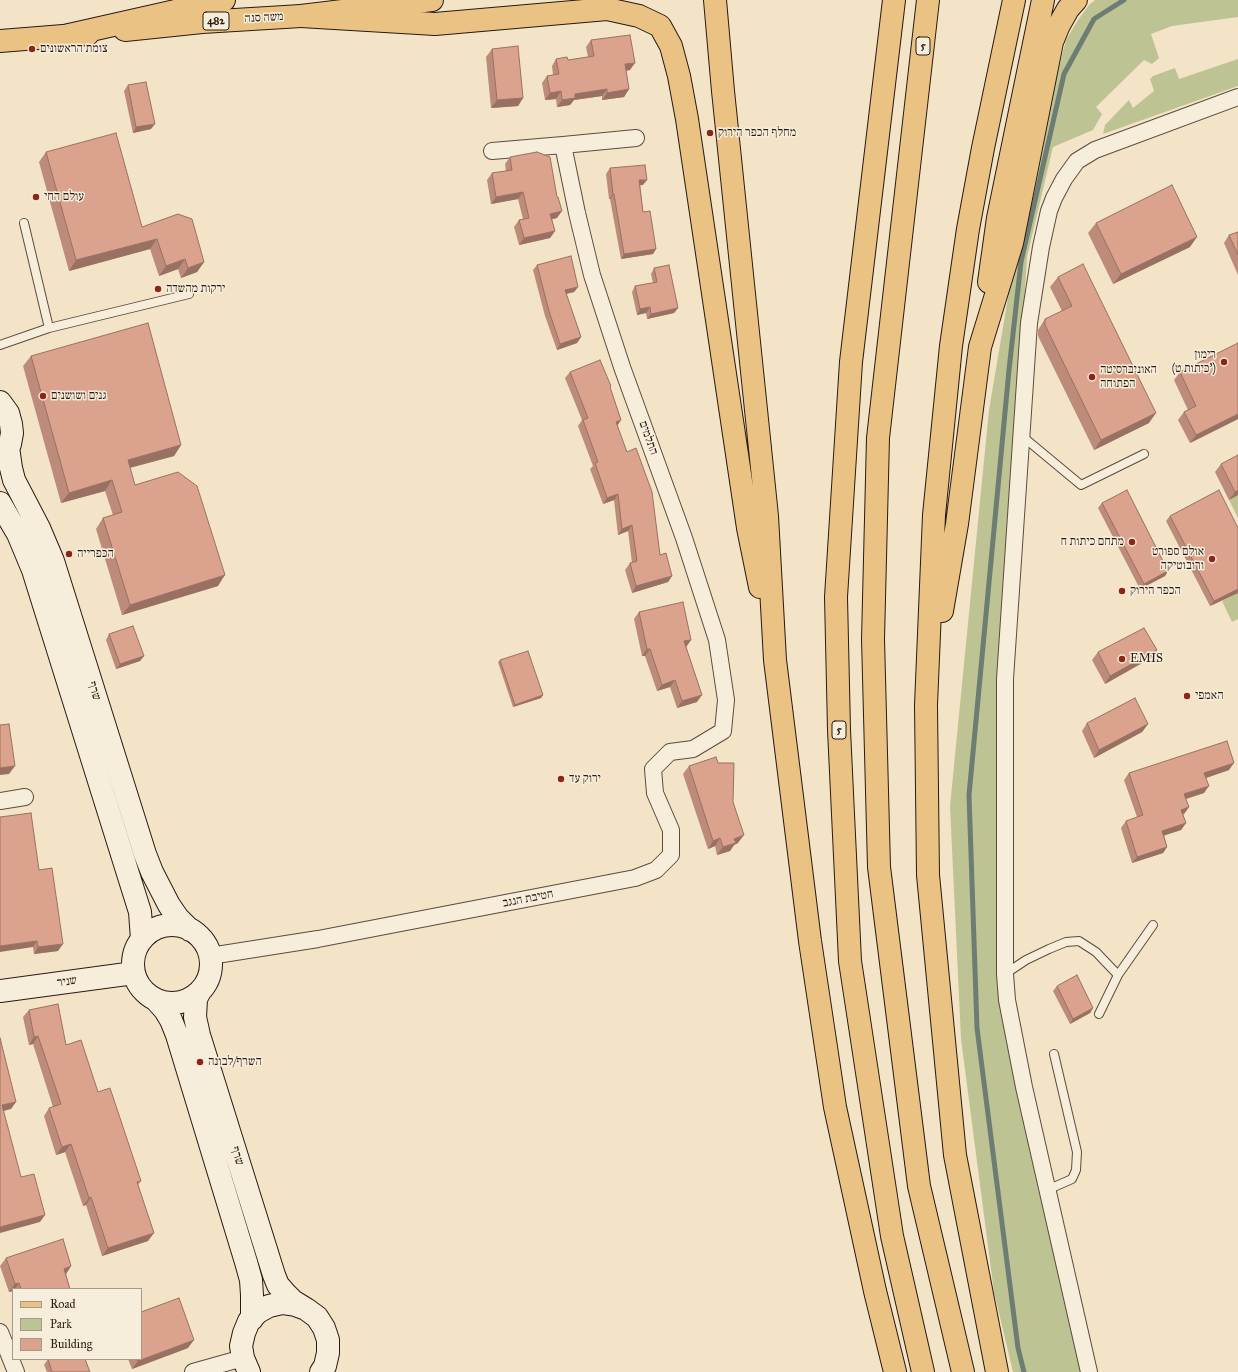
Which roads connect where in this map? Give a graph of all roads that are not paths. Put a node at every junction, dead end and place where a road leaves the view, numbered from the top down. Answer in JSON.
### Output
{"nodes":[{"id":1,"x":224,"y":0,"type":"edge"},
{"id":2,"x":432,"y":0,"type":"edge"},
{"id":3,"x":715,"y":0,"type":"edge"},
{"id":4,"x":894,"y":0,"type":"edge"},
{"id":5,"x":928,"y":0,"type":"edge"},
{"id":6,"x":1014,"y":0,"type":"edge"},
{"id":7,"x":1043,"y":0,"type":"edge"},
{"id":8,"x":1076,"y":0,"type":"edge"},
{"id":9,"x":301,"y":16,"type":"junction"},
{"id":10,"x":69,"y":36,"type":"junction"},
{"id":11,"x":0,"y":41,"type":"edge"},
{"id":12,"x":1238,"y":97,"type":"edge"},
{"id":13,"x":636,"y":138,"type":"dead end"},
{"id":14,"x":563,"y":145,"type":"junction"},
{"id":15,"x":492,"y":151,"type":"dead end"},
{"id":16,"x":24,"y":223,"type":"dead end"},
{"id":17,"x":189,"y":294,"type":"dead end"},
{"id":18,"x":49,"y":328,"type":"junction"},
{"id":19,"x":0,"y":345,"type":"edge"},
{"id":20,"x":980,"y":347,"type":"junction"},
{"id":21,"x":0,"y":402,"type":"edge"},
{"id":22,"x":1022,"y":436,"type":"junction"},
{"id":23,"x":4,"y":453,"type":"edge"},
{"id":24,"x":1144,"y":454,"type":"dead end"},
{"id":25,"x":0,"y":503,"type":"edge"},
{"id":26,"x":775,"y":660,"type":"junction"},
{"id":27,"x":926,"y":705,"type":"junction"},
{"id":28,"x":723,"y":731,"type":"joint"},
{"id":29,"x":25,"y":797,"type":"dead end"},
{"id":30,"x":0,"y":800,"type":"edge"},
{"id":31,"x":1154,"y":925,"type":"dead end"},
{"id":32,"x":190,"y":930,"type":"junction"},
{"id":33,"x":142,"y":939,"type":"junction"},
{"id":34,"x":210,"y":956,"type":"junction"},
{"id":35,"x":134,"y":973,"type":"junction"},
{"id":36,"x":1005,"y":974,"type":"junction"},
{"id":37,"x":1118,"y":975,"type":"junction"},
{"id":38,"x":0,"y":991,"type":"edge"},
{"id":39,"x":200,"y":991,"type":"junction"},
{"id":40,"x":155,"y":999,"type":"junction"},
{"id":41,"x":1099,"y":1014,"type":"dead end"},
{"id":42,"x":1054,"y":1054,"type":"dead end"},
{"id":43,"x":1047,"y":1190,"type":"junction"},
{"id":44,"x":306,"y":1309,"type":"junction"},
{"id":45,"x":252,"y":1319,"type":"junction"},
{"id":46,"x":0,"y":1332,"type":"edge"},
{"id":47,"x":246,"y":1365,"type":"edge"},
{"id":48,"x":16,"y":1372,"type":"edge"},
{"id":49,"x":193,"y":1372,"type":"edge"},
{"id":50,"x":320,"y":1372,"type":"edge"},
{"id":51,"x":895,"y":1372,"type":"edge"},
{"id":52,"x":923,"y":1372,"type":"edge"},
{"id":53,"x":963,"y":1372,"type":"edge"},
{"id":54,"x":997,"y":1372,"type":"edge"},
{"id":55,"x":1089,"y":1372,"type":"edge"}],
"edges":[{"from":1,"to":10,"type":"main road"},
{"from":2,"to":9,"type":"main road","name":"משה סנה","number":"482"},
{"from":3,"to":26,"type":"main road"},
{"from":4,"to":52,"type":"main road","number":"5"},
{"from":5,"to":53,"type":"main road","number":"5"},
{"from":6,"to":27,"type":"main road"},
{"from":7,"to":20,"type":"main road"},
{"from":8,"to":20,"type":"main road"},
{"from":9,"to":10,"type":"main road","name":"משה סנה","number":"482"},
{"from":9,"to":26,"type":"main road"},
{"from":10,"to":11,"type":"main road","name":"משה סנה","number":"482"},
{"from":12,"to":22,"type":"street"},
{"from":13,"to":14,"type":"street"},
{"from":14,"to":15,"type":"street"},
{"from":14,"to":28,"type":"street","name":"התלמים"},
{"from":16,"to":18,"type":"lane"},
{"from":17,"to":18,"type":"lane"},
{"from":18,"to":19,"type":"lane"},
{"from":20,"to":27,"type":"main road"},
{"from":21,"to":23,"type":"street","name":"שרף"},
{"from":22,"to":24,"type":"lane"},
{"from":22,"to":36,"type":"street"},
{"from":23,"to":32,"type":"street","name":"שרף"},
{"from":25,"to":33,"type":"street","name":"שרף"},
{"from":26,"to":51,"type":"main road"},
{"from":27,"to":54,"type":"main road"},
{"from":28,"to":34,"type":"street","name":"חטיבת הנגב"},
{"from":29,"to":30,"type":"street"},
{"from":31,"to":37,"type":"lane"},
{"from":32,"to":33,"type":"street"},
{"from":32,"to":34,"type":"street"},
{"from":33,"to":35,"type":"street"},
{"from":34,"to":39,"type":"street"},
{"from":35,"to":38,"type":"street","name":"שניר"},
{"from":35,"to":40,"type":"street"},
{"from":36,"to":37,"type":"lane"},
{"from":36,"to":43,"type":"street"},
{"from":37,"to":41,"type":"lane"},
{"from":39,"to":40,"type":"street"},
{"from":39,"to":44,"type":"street","name":"שרף"},
{"from":40,"to":45,"type":"street","name":"שרף"},
{"from":42,"to":43,"type":"lane"},
{"from":43,"to":55,"type":"street"},
{"from":44,"to":45,"type":"street"},
{"from":44,"to":50,"type":"street","name":"שרף"},
{"from":45,"to":47,"type":"street"},
{"from":46,"to":48,"type":"street"},
{"from":47,"to":49,"type":"street"}]}
